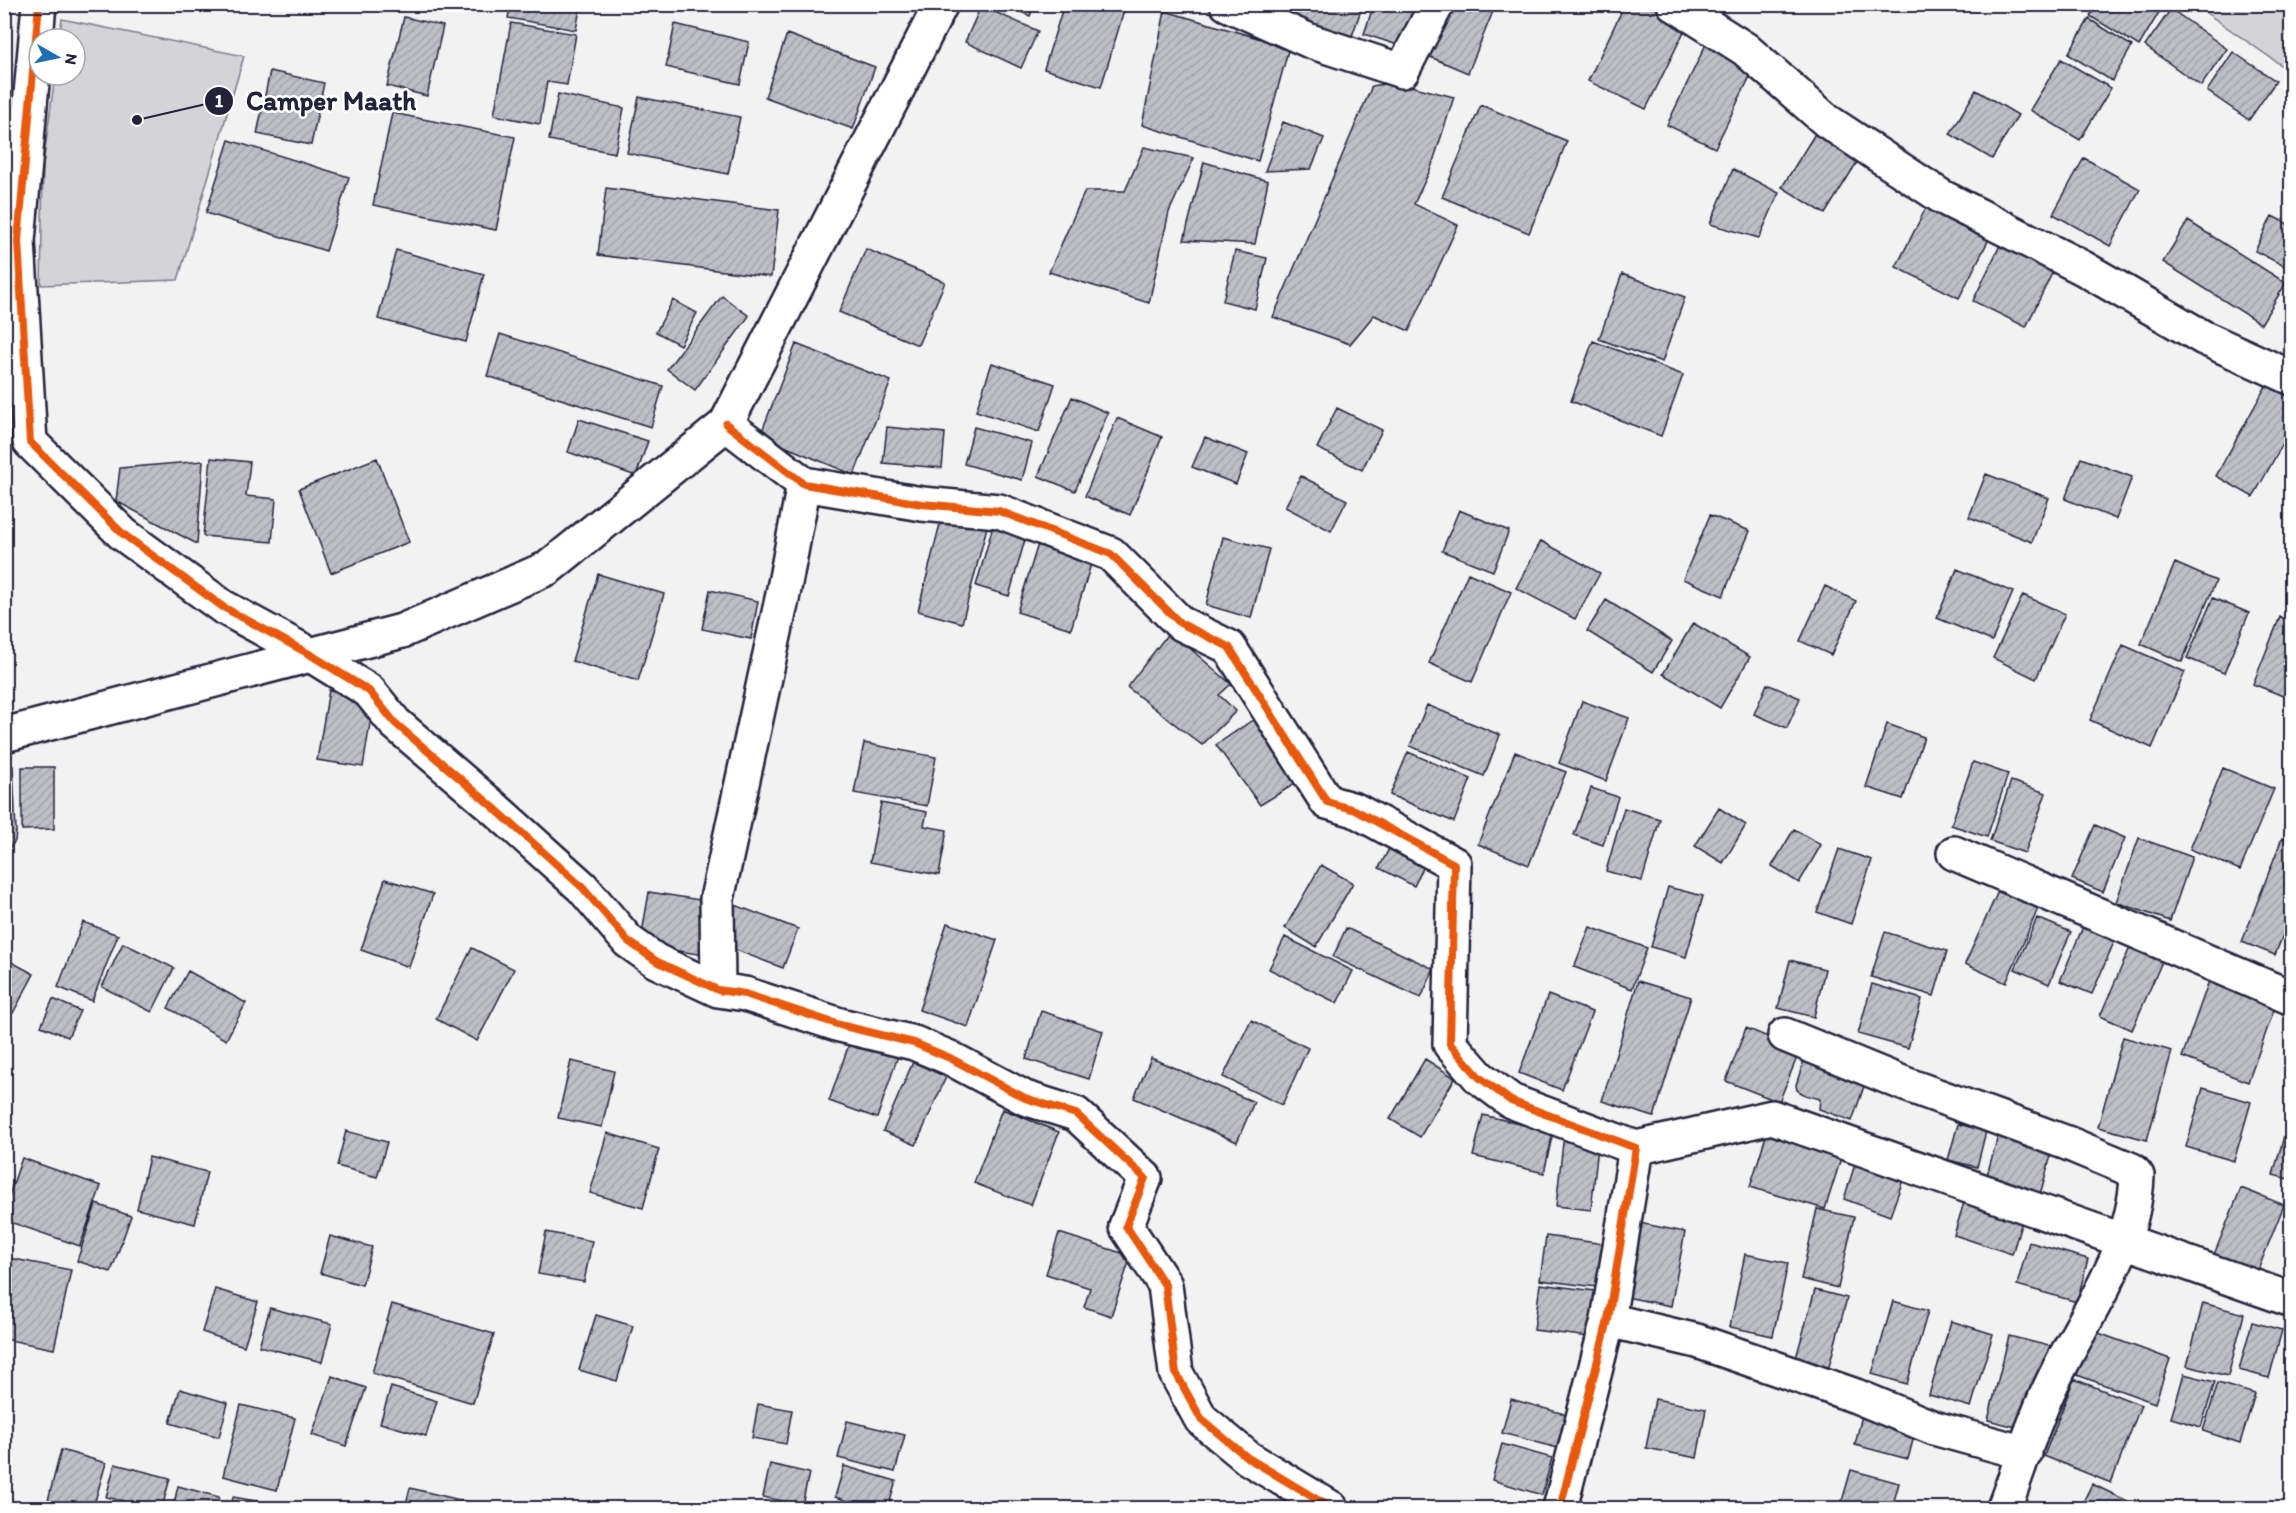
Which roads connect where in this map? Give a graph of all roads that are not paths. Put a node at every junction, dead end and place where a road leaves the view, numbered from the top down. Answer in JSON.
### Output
{"nodes":[{"id":1,"x":39,"y":4,"type":"edge"},
{"id":2,"x":941,"y":4,"type":"edge"},
{"id":3,"x":1227,"y":4,"type":"edge"},
{"id":4,"x":1437,"y":4,"type":"edge"},
{"id":5,"x":1674,"y":4,"type":"edge"},
{"id":6,"x":2292,"y":378,"type":"edge"},
{"id":7,"x":726,"y":424,"type":"junction"},
{"id":8,"x":804,"y":484,"type":"junction"},
{"id":9,"x":312,"y":655,"type":"junction"},
{"id":10,"x":4,"y":735,"type":"edge"},
{"id":11,"x":1954,"y":853,"type":"dead end"},
{"id":12,"x":718,"y":990,"type":"junction"},
{"id":13,"x":2292,"y":998,"type":"edge"},
{"id":14,"x":1785,"y":1035,"type":"dead end"},
{"id":15,"x":1636,"y":1148,"type":"junction"},
{"id":16,"x":2124,"y":1241,"type":"junction"},
{"id":17,"x":2292,"y":1300,"type":"edge"},
{"id":18,"x":1608,"y":1320,"type":"junction"},
{"id":19,"x":2025,"y":1453,"type":"junction"},
{"id":20,"x":1331,"y":1509,"type":"edge"},
{"id":21,"x":1560,"y":1509,"type":"edge"},
{"id":22,"x":2004,"y":1509,"type":"edge"}],
"edges":[{"from":1,"to":9,"type":"street"},
{"from":2,"to":7,"type":"street"},
{"from":3,"to":4,"type":"street"},
{"from":5,"to":6,"type":"street"},
{"from":7,"to":8,"type":"street"},
{"from":7,"to":9,"type":"street"},
{"from":8,"to":12,"type":"street"},
{"from":8,"to":15,"type":"street"},
{"from":9,"to":10,"type":"street"},
{"from":9,"to":12,"type":"street"},
{"from":11,"to":13,"type":"street"},
{"from":12,"to":20,"type":"street"},
{"from":14,"to":16,"type":"street"},
{"from":15,"to":16,"type":"street"},
{"from":15,"to":18,"type":"street"},
{"from":16,"to":17,"type":"street"},
{"from":16,"to":19,"type":"street"},
{"from":18,"to":19,"type":"street"},
{"from":18,"to":21,"type":"street"},
{"from":19,"to":22,"type":"street"}]}
